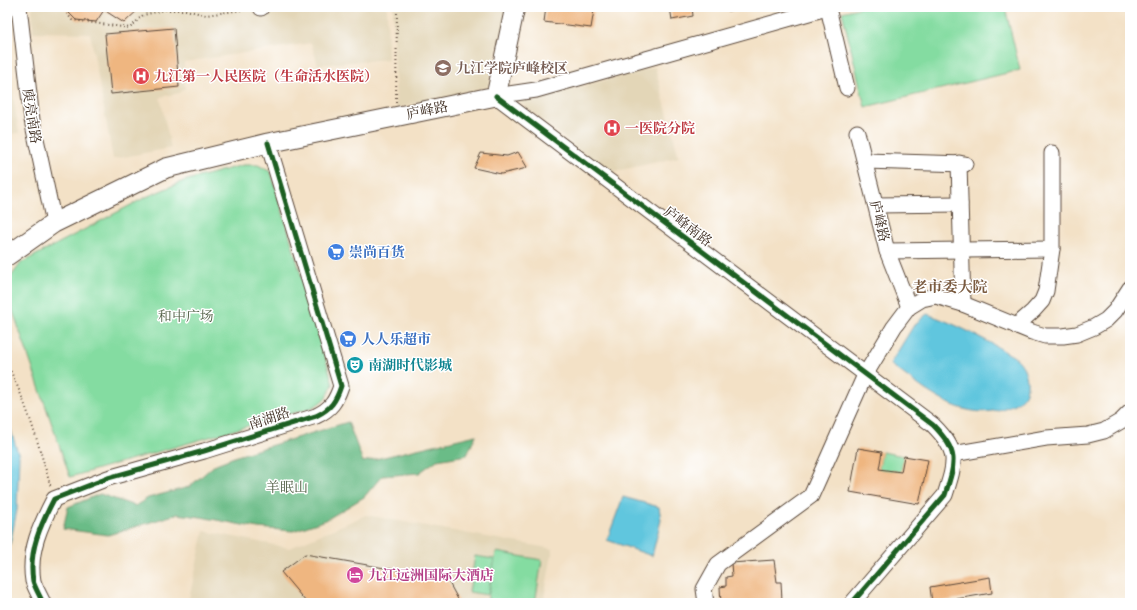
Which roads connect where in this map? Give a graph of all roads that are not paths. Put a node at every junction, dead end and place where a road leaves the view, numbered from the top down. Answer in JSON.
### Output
{"nodes":[{"id":1,"x":19,"y":7,"type":"edge"},
{"id":2,"x":515,"y":7,"type":"edge"},
{"id":3,"x":829,"y":7,"type":"edge"},
{"id":4,"x":847,"y":88,"type":"dead end"},
{"id":5,"x":496,"y":96,"type":"junction"},
{"id":6,"x":858,"y":132,"type":"dead end"},
{"id":7,"x":268,"y":143,"type":"junction"},
{"id":8,"x":1052,"y":153,"type":"dead end"},
{"id":9,"x":865,"y":161,"type":"junction"},
{"id":10,"x":960,"y":204,"type":"junction"},
{"id":11,"x":876,"y":205,"type":"junction"},
{"id":12,"x":54,"y":223,"type":"junction"},
{"id":13,"x":961,"y":249,"type":"junction"},
{"id":14,"x":1052,"y":249,"type":"junction"},
{"id":15,"x":888,"y":251,"type":"junction"},
{"id":16,"x":7,"y":256,"type":"edge"},
{"id":17,"x":1130,"y":288,"type":"edge"},
{"id":18,"x":963,"y":304,"type":"junction"},
{"id":19,"x":909,"y":307,"type":"junction"},
{"id":20,"x":1016,"y":326,"type":"junction"},
{"id":21,"x":865,"y":375,"type":"junction"},
{"id":22,"x":1130,"y":412,"type":"edge"},
{"id":23,"x":953,"y":454,"type":"junction"},
{"id":24,"x":43,"y":603,"type":"edge"},
{"id":25,"x":706,"y":603,"type":"edge"},
{"id":26,"x":852,"y":603,"type":"edge"}],
"edges":[{"from":1,"to":12,"type":"street","name":"庾亮南路"},
{"from":2,"to":5,"type":"main road"},
{"from":3,"to":4,"type":"street"},
{"from":3,"to":5,"type":"street"},
{"from":5,"to":7,"type":"main road","name":"庐峰路"},
{"from":5,"to":21,"type":"street","name":"庐峰南路"},
{"from":6,"to":9,"type":"street","name":"庐峰路"},
{"from":7,"to":12,"type":"main road"},
{"from":7,"to":24,"type":"street","name":"南湖路"},
{"from":8,"to":14,"type":"street"},
{"from":9,"to":10,"type":"street"},
{"from":9,"to":11,"type":"street","name":"庐峰路"},
{"from":10,"to":11,"type":"street"},
{"from":10,"to":13,"type":"street"},
{"from":11,"to":15,"type":"street","name":"庐峰路"},
{"from":12,"to":16,"type":"main road"},
{"from":13,"to":14,"type":"street"},
{"from":13,"to":15,"type":"street"},
{"from":13,"to":18,"type":"street"},
{"from":14,"to":20,"type":"street"},
{"from":15,"to":19,"type":"street","name":"庐峰路"},
{"from":17,"to":20,"type":"street"},
{"from":18,"to":19,"type":"street"},
{"from":18,"to":20,"type":"street"},
{"from":19,"to":21,"type":"street"},
{"from":21,"to":23,"type":"street","name":"庐峰南路"},
{"from":21,"to":25,"type":"street"},
{"from":22,"to":23,"type":"street"},
{"from":23,"to":26,"type":"street"}]}
